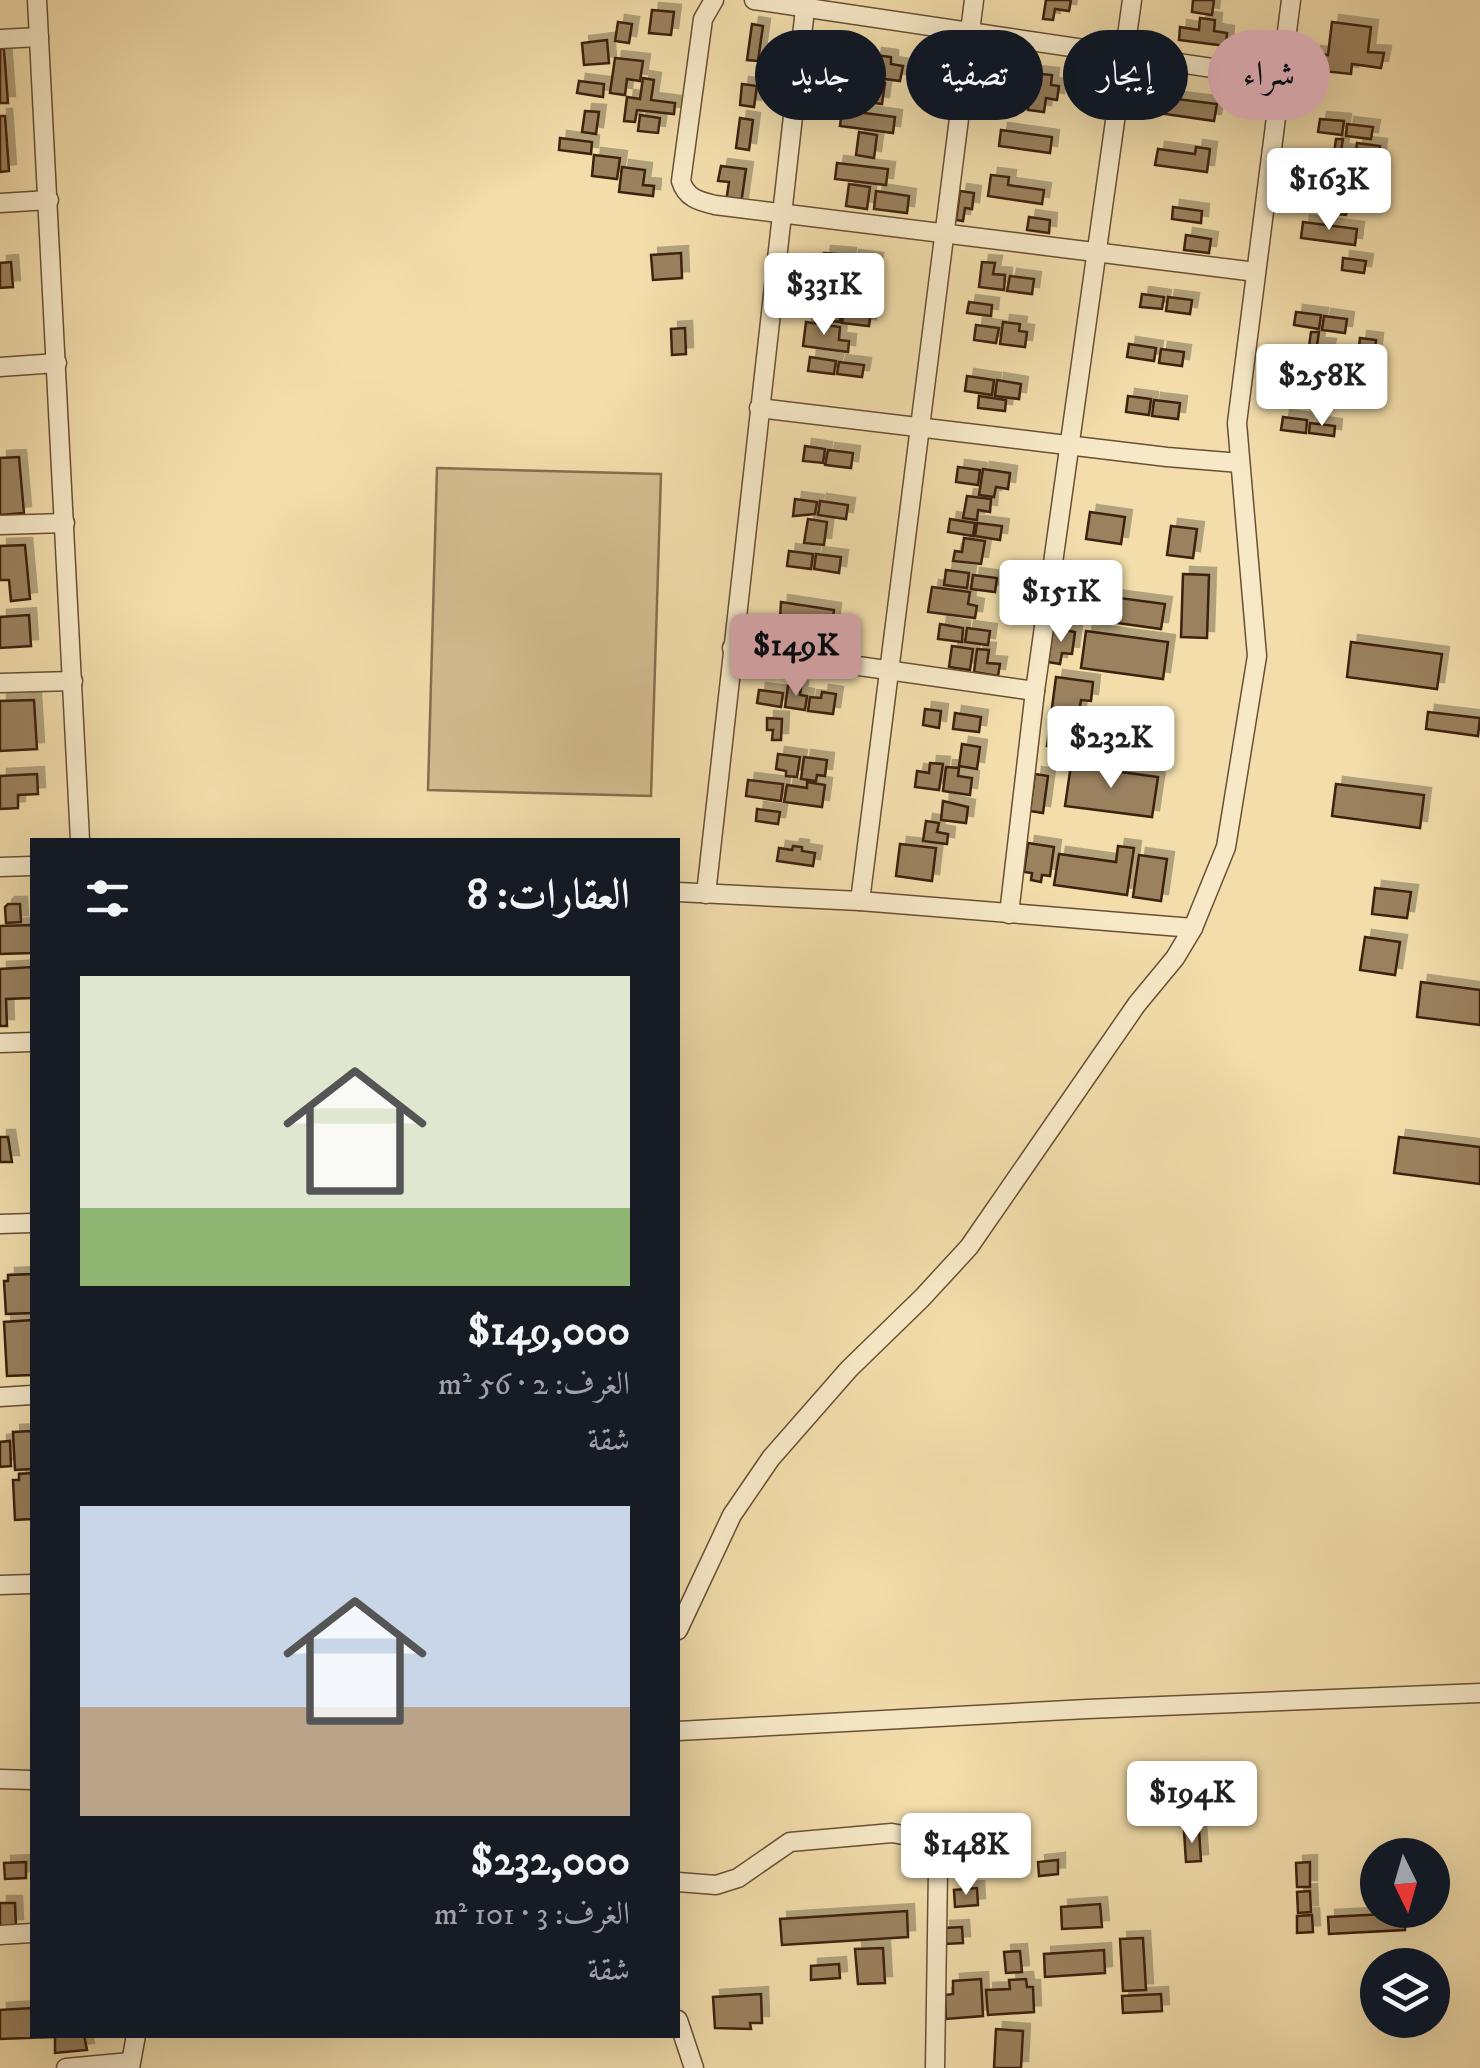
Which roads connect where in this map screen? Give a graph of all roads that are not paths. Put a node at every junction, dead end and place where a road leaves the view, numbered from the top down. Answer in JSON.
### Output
{"nodes":[{"id":1,"x":37,"y":0,"type":"edge"},
{"id":2,"x":714,"y":0,"type":"edge"},
{"id":3,"x":754,"y":0,"type":"edge"},
{"id":4,"x":974,"y":0,"type":"edge"},
{"id":5,"x":1132,"y":0,"type":"edge"},
{"id":6,"x":1291,"y":0,"type":"edge"},
{"id":7,"x":805,"y":5,"type":"edge"},
{"id":8,"x":959,"y":30,"type":"edge"},
{"id":9,"x":971,"y":30,"type":"edge"},
{"id":10,"x":1127,"y":30,"type":"edge"},
{"id":11,"x":1287,"y":30,"type":"edge"},
{"id":12,"x":39,"y":37,"type":"junction"},
{"id":13,"x":0,"y":39,"type":"edge"},
{"id":14,"x":959,"y":120,"type":"edge"},
{"id":15,"x":1114,"y":120,"type":"edge"},
{"id":16,"x":1275,"y":120,"type":"edge"},
{"id":17,"x":49,"y":200,"type":"junction"},
{"id":18,"x":0,"y":202,"type":"edge"},
{"id":19,"x":782,"y":211,"type":"junction"},
{"id":20,"x":944,"y":231,"type":"junction"},
{"id":21,"x":1096,"y":254,"type":"junction"},
{"id":22,"x":1256,"y":272,"type":"junction"},
{"id":23,"x":56,"y":363,"type":"junction"},
{"id":24,"x":0,"y":367,"type":"edge"},
{"id":25,"x":760,"y":408,"type":"junction"},
{"id":26,"x":921,"y":427,"type":"junction"},
{"id":27,"x":1070,"y":444,"type":"junction"},
{"id":28,"x":1240,"y":463,"type":"junction"},
{"id":29,"x":65,"y":522,"type":"junction"},
{"id":30,"x":0,"y":525,"type":"edge"},
{"id":31,"x":732,"y":648,"type":"junction"},
{"id":32,"x":888,"y":670,"type":"junction"},
{"id":33,"x":73,"y":681,"type":"junction"},
{"id":34,"x":0,"y":683,"type":"edge"},
{"id":35,"x":1036,"y":691,"type":"junction"},
{"id":36,"x":80,"y":838,"type":"edge"},
{"id":37,"x":30,"y":866,"type":"edge"},
{"id":38,"x":0,"y":867,"type":"edge"},
{"id":39,"x":680,"y":892,"type":"edge"},
{"id":40,"x":706,"y":894,"type":"junction"},
{"id":41,"x":860,"y":902,"type":"junction"},
{"id":42,"x":1009,"y":914,"type":"junction"},
{"id":43,"x":1194,"y":928,"type":"junction"},
{"id":44,"x":30,"y":1042,"type":"edge"},
{"id":45,"x":0,"y":1043,"type":"edge"},
{"id":46,"x":30,"y":1223,"type":"edge"},
{"id":47,"x":0,"y":1224,"type":"edge"},
{"id":48,"x":30,"y":1395,"type":"edge"},
{"id":49,"x":0,"y":1397,"type":"edge"},
{"id":50,"x":30,"y":1584,"type":"edge"},
{"id":51,"x":0,"y":1585,"type":"edge"},
{"id":52,"x":680,"y":1626,"type":"edge"},
{"id":53,"x":1480,"y":1693,"type":"edge"},
{"id":54,"x":680,"y":1731,"type":"edge"},
{"id":55,"x":0,"y":1779,"type":"edge"},
{"id":56,"x":30,"y":1780,"type":"edge"},
{"id":57,"x":680,"y":1882,"type":"edge"},
{"id":58,"x":30,"y":1933,"type":"edge"},
{"id":59,"x":0,"y":1935,"type":"edge"},
{"id":60,"x":680,"y":2026,"type":"edge"},
{"id":61,"x":135,"y":2038,"type":"edge"},
{"id":62,"x":130,"y":2065,"type":"edge"},
{"id":63,"x":66,"y":2068,"type":"edge"},
{"id":64,"x":694,"y":2068,"type":"edge"},
{"id":65,"x":935,"y":2068,"type":"edge"}],
"edges":[{"from":1,"to":12,"type":"street"},
{"from":2,"to":19,"type":"street"},
{"from":3,"to":7,"type":"street"},
{"from":4,"to":9,"type":"street"},
{"from":5,"to":10,"type":"street"},
{"from":6,"to":11,"type":"street"},
{"from":7,"to":8,"type":"street"},
{"from":7,"to":19,"type":"street"},
{"from":12,"to":13,"type":"street"},
{"from":12,"to":17,"type":"street"},
{"from":14,"to":20,"type":"street"},
{"from":15,"to":21,"type":"street"},
{"from":16,"to":22,"type":"street"},
{"from":17,"to":18,"type":"street"},
{"from":17,"to":23,"type":"street"},
{"from":19,"to":20,"type":"street"},
{"from":19,"to":25,"type":"street"},
{"from":20,"to":21,"type":"street"},
{"from":20,"to":26,"type":"street"},
{"from":21,"to":22,"type":"street"},
{"from":21,"to":27,"type":"street"},
{"from":22,"to":28,"type":"street"},
{"from":23,"to":24,"type":"street"},
{"from":23,"to":29,"type":"street"},
{"from":25,"to":26,"type":"street"},
{"from":25,"to":31,"type":"street"},
{"from":26,"to":27,"type":"street"},
{"from":26,"to":32,"type":"street"},
{"from":27,"to":28,"type":"street"},
{"from":27,"to":35,"type":"street"},
{"from":28,"to":43,"type":"street"},
{"from":29,"to":30,"type":"street"},
{"from":29,"to":33,"type":"street"},
{"from":31,"to":32,"type":"street"},
{"from":31,"to":40,"type":"street"},
{"from":32,"to":35,"type":"street"},
{"from":32,"to":41,"type":"street"},
{"from":33,"to":34,"type":"street"},
{"from":33,"to":36,"type":"street"},
{"from":35,"to":42,"type":"street"},
{"from":37,"to":38,"type":"street"},
{"from":39,"to":40,"type":"street"},
{"from":40,"to":41,"type":"street"},
{"from":41,"to":42,"type":"street"},
{"from":42,"to":43,"type":"street"},
{"from":43,"to":52,"type":"street"},
{"from":44,"to":45,"type":"street"},
{"from":46,"to":47,"type":"street"},
{"from":48,"to":49,"type":"street"},
{"from":50,"to":51,"type":"street"},
{"from":53,"to":54,"type":"street"},
{"from":55,"to":56,"type":"street"},
{"from":57,"to":65,"type":"street"},
{"from":58,"to":59,"type":"street"},
{"from":60,"to":64,"type":"street"},
{"from":61,"to":62,"type":"street"},
{"from":62,"to":63,"type":"street"}]}
